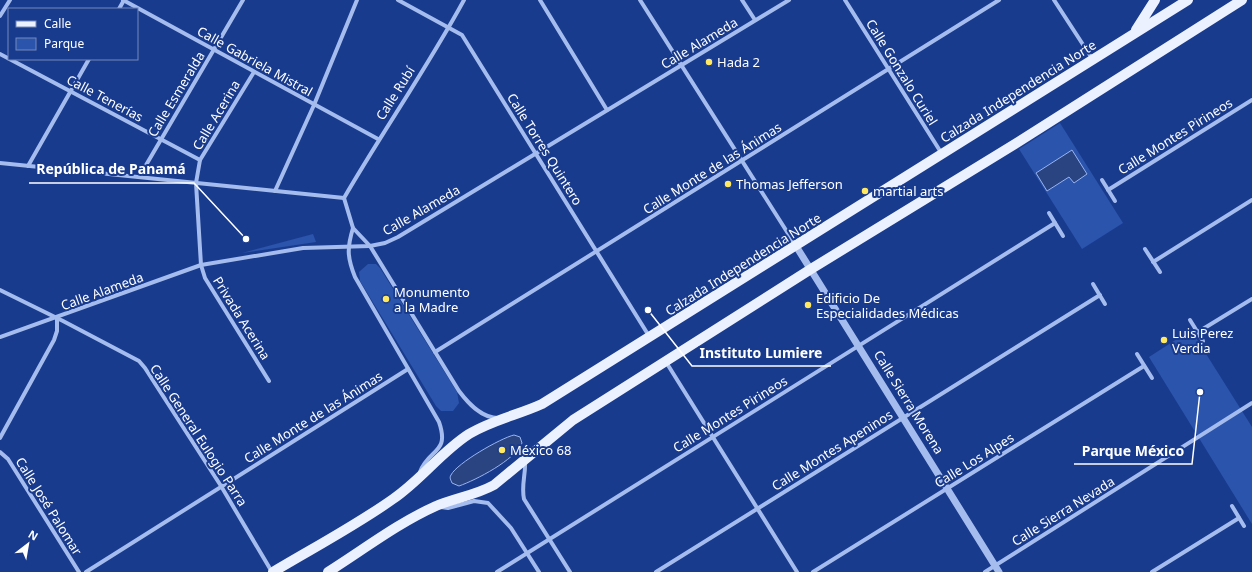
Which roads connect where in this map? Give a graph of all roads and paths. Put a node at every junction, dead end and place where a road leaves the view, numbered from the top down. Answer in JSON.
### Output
{"nodes":[{"id":1,"x":10,"y":0,"type":"edge"},
{"id":2,"x":124,"y":0,"type":"edge"},
{"id":3,"x":243,"y":0,"type":"edge"},
{"id":4,"x":357,"y":0,"type":"edge"},
{"id":5,"x":398,"y":0,"type":"edge"},
{"id":6,"x":464,"y":0,"type":"edge"},
{"id":7,"x":540,"y":0,"type":"edge"},
{"id":8,"x":640,"y":0,"type":"edge"},
{"id":9,"x":742,"y":0,"type":"edge"},
{"id":10,"x":789,"y":0,"type":"edge"},
{"id":11,"x":845,"y":0,"type":"edge"},
{"id":12,"x":999,"y":0,"type":"edge"},
{"id":13,"x":1054,"y":0,"type":"edge"},
{"id":14,"x":1155,"y":0,"type":"edge"},
{"id":15,"x":1188,"y":0,"type":"edge"},
{"id":16,"x":1242,"y":0,"type":"edge"},
{"id":17,"x":0,"y":16,"type":"edge"},
{"id":18,"x":755,"y":20,"type":"junction"},
{"id":19,"x":449,"y":28,"type":"junction"},
{"id":20,"x":1134,"y":33,"type":"junction"},
{"id":21,"x":214,"y":50,"type":"junction"},
{"id":22,"x":11,"y":60,"type":"edge"},
{"id":23,"x":88,"y":60,"type":"edge"},
{"id":24,"x":1093,"y":60,"type":"junction"},
{"id":25,"x":681,"y":65,"type":"junction"},
{"id":26,"x":889,"y":69,"type":"junction"},
{"id":27,"x":254,"y":72,"type":"junction"},
{"id":28,"x":70,"y":91,"type":"junction"},
{"id":29,"x":1252,"y":100,"type":"edge"},
{"id":30,"x":314,"y":105,"type":"junction"},
{"id":31,"x":607,"y":110,"type":"junction"},
{"id":32,"x":161,"y":139,"type":"junction"},
{"id":33,"x":378,"y":139,"type":"junction"},
{"id":34,"x":536,"y":153,"type":"junction"},
{"id":35,"x":942,"y":154,"type":"junction"},
{"id":36,"x":200,"y":160,"type":"junction"},
{"id":37,"x":742,"y":161,"type":"junction"},
{"id":38,"x":0,"y":163,"type":"edge"},
{"id":39,"x":28,"y":166,"type":"junction"},
{"id":40,"x":139,"y":177,"type":"junction"},
{"id":41,"x":1102,"y":180,"type":"dead end"},
{"id":42,"x":196,"y":183,"type":"junction"},
{"id":43,"x":1108,"y":190,"type":"junction"},
{"id":44,"x":275,"y":191,"type":"junction"},
{"id":45,"x":344,"y":198,"type":"junction"},
{"id":46,"x":1252,"y":200,"type":"edge"},
{"id":47,"x":1115,"y":201,"type":"dead end"},
{"id":48,"x":1049,"y":213,"type":"dead end"},
{"id":49,"x":1055,"y":223,"type":"junction"},
{"id":50,"x":353,"y":228,"type":"junction"},
{"id":51,"x":1063,"y":236,"type":"dead end"},
{"id":52,"x":370,"y":246,"type":"junction"},
{"id":53,"x":796,"y":246,"type":"junction"},
{"id":54,"x":348,"y":248,"type":"junction"},
{"id":55,"x":1145,"y":249,"type":"dead end"},
{"id":56,"x":597,"y":251,"type":"junction"},
{"id":57,"x":1153,"y":262,"type":"junction"},
{"id":58,"x":201,"y":265,"type":"junction"},
{"id":59,"x":811,"y":269,"type":"junction"},
{"id":60,"x":1160,"y":272,"type":"dead end"},
{"id":61,"x":1093,"y":284,"type":"dead end"},
{"id":62,"x":0,"y":290,"type":"edge"},
{"id":63,"x":1100,"y":295,"type":"junction"},
{"id":64,"x":1252,"y":299,"type":"edge"},
{"id":65,"x":1106,"y":304,"type":"dead end"},
{"id":66,"x":56,"y":317,"type":"junction"},
{"id":67,"x":1190,"y":320,"type":"dead end"},
{"id":68,"x":1198,"y":332,"type":"junction"},
{"id":69,"x":0,"y":337,"type":"edge"},
{"id":70,"x":650,"y":337,"type":"junction"},
{"id":71,"x":1203,"y":341,"type":"dead end"},
{"id":72,"x":859,"y":346,"type":"junction"},
{"id":73,"x":435,"y":352,"type":"junction"},
{"id":74,"x":1137,"y":354,"type":"dead end"},
{"id":75,"x":666,"y":362,"type":"junction"},
{"id":76,"x":1144,"y":366,"type":"junction"},
{"id":77,"x":408,"y":370,"type":"junction"},
{"id":78,"x":1152,"y":378,"type":"dead end"},
{"id":79,"x":269,"y":381,"type":"dead end"},
{"id":80,"x":1252,"y":403,"type":"edge"},
{"id":81,"x":904,"y":417,"type":"junction"},
{"id":82,"x":508,"y":418,"type":"junction"},
{"id":83,"x":713,"y":437,"type":"junction"},
{"id":84,"x":0,"y":438,"type":"edge"},
{"id":85,"x":0,"y":452,"type":"edge"},
{"id":86,"x":525,"y":460,"type":"junction"},
{"id":87,"x":417,"y":481,"type":"junction"},
{"id":88,"x":221,"y":486,"type":"junction"},
{"id":89,"x":948,"y":488,"type":"junction"},
{"id":90,"x":436,"y":506,"type":"junction"},
{"id":91,"x":1232,"y":506,"type":"dead end"},
{"id":92,"x":758,"y":509,"type":"junction"},
{"id":93,"x":1239,"y":518,"type":"junction"},
{"id":94,"x":1244,"y":526,"type":"dead end"},
{"id":95,"x":549,"y":539,"type":"junction"},
{"id":96,"x":527,"y":553,"type":"junction"},
{"id":97,"x":998,"y":569,"type":"edge"},
{"id":98,"x":79,"y":572,"type":"edge"},
{"id":99,"x":86,"y":572,"type":"edge"},
{"id":100,"x":272,"y":572,"type":"edge"},
{"id":101,"x":328,"y":572,"type":"edge"},
{"id":102,"x":497,"y":572,"type":"edge"},
{"id":103,"x":539,"y":572,"type":"edge"},
{"id":104,"x":570,"y":572,"type":"edge"},
{"id":105,"x":656,"y":572,"type":"edge"},
{"id":106,"x":797,"y":572,"type":"edge"},
{"id":107,"x":813,"y":572,"type":"edge"},
{"id":108,"x":985,"y":572,"type":"edge"},
{"id":109,"x":1152,"y":572,"type":"edge"}],
"edges":[{"from":1,"to":17,"type":"street"},
{"from":2,"to":21,"type":"street","name":"Calle Gabriela Mistral"},
{"from":3,"to":21,"type":"street","name":"Calle Esmeralda"},
{"from":4,"to":30,"type":"street"},
{"from":5,"to":19,"type":"street","name":"Calle Torres Quintero"},
{"from":6,"to":19,"type":"street","name":"Calle Rubí"},
{"from":7,"to":31,"type":"street"},
{"from":8,"to":25,"type":"street"},
{"from":9,"to":18,"type":"street"},
{"from":10,"to":18,"type":"street","name":"Calle Alameda"},
{"from":11,"to":26,"type":"street","name":"Calle Gonzalo Curiel"},
{"from":12,"to":26,"type":"street","name":"Calle Monte de las Ánimas"},
{"from":13,"to":24,"type":"street"},
{"from":14,"to":20,"type":"main road"},
{"from":15,"to":20,"type":"main road","name":"Calzada Independencia Norte"},
{"from":16,"to":59,"type":"main road"},
{"from":18,"to":25,"type":"street","name":"Calle Alameda"},
{"from":19,"to":33,"type":"street","name":"Calle Rubí"},
{"from":19,"to":34,"type":"street","name":"Calle Torres Quintero"},
{"from":20,"to":24,"type":"main road","name":"Calzada Independencia Norte"},
{"from":21,"to":27,"type":"street","name":"Calle Gabriela Mistral"},
{"from":21,"to":32,"type":"street","name":"Calle Esmeralda"},
{"from":22,"to":28,"type":"street","name":"Calle Tenerías"},
{"from":23,"to":28,"type":"street"},
{"from":24,"to":35,"type":"main road","name":"Calzada Independencia Norte"},
{"from":25,"to":31,"type":"street","name":"Calle Alameda"},
{"from":25,"to":37,"type":"street"},
{"from":26,"to":35,"type":"street","name":"Calle Gonzalo Curiel"},
{"from":26,"to":37,"type":"street","name":"Calle Monte de las Ánimas"},
{"from":27,"to":30,"type":"street","name":"Calle Gabriela Mistral"},
{"from":27,"to":36,"type":"street","name":"Calle Acerina"},
{"from":28,"to":32,"type":"street","name":"Calle Tenerías"},
{"from":28,"to":39,"type":"street"},
{"from":29,"to":43,"type":"street","name":"Calle Montes Pirineos"},
{"from":30,"to":33,"type":"street","name":"Calle Gabriela Mistral"},
{"from":30,"to":44,"type":"street"},
{"from":31,"to":34,"type":"street","name":"Calle Alameda"},
{"from":32,"to":36,"type":"street","name":"Calle Tenerías"},
{"from":32,"to":40,"type":"street","name":"Calle Esmeralda"},
{"from":33,"to":45,"type":"street","name":"Calle Rubí"},
{"from":34,"to":52,"type":"street","name":"Calle Alameda"},
{"from":34,"to":56,"type":"street","name":"Calle Torres Quintero"},
{"from":35,"to":53,"type":"main road","name":"Calzada Independencia Norte"},
{"from":36,"to":42,"type":"street","name":"Calle Acerina"},
{"from":37,"to":53,"type":"street"},
{"from":37,"to":56,"type":"street","name":"Calle Monte de las Ánimas"},
{"from":38,"to":39,"type":"street"},
{"from":39,"to":40,"type":"street"},
{"from":40,"to":42,"type":"street"},
{"from":41,"to":43,"type":"street"},
{"from":42,"to":44,"type":"street"},
{"from":42,"to":58,"type":"street","name":"Calle Acerina"},
{"from":43,"to":47,"type":"street"},
{"from":44,"to":45,"type":"street"},
{"from":45,"to":50,"type":"street"},
{"from":46,"to":57,"type":"street"},
{"from":48,"to":49,"type":"street"},
{"from":49,"to":51,"type":"street"},
{"from":49,"to":72,"type":"street","name":"Calle Montes Pirineos"},
{"from":50,"to":52,"type":"street"},
{"from":50,"to":54,"type":"street"},
{"from":52,"to":54,"type":"street","name":"Calle Alameda"},
{"from":52,"to":73,"type":"street"},
{"from":53,"to":59,"type":"street","name":"Calle Sierra Morena"},
{"from":53,"to":70,"type":"main road","name":"Calzada Independencia Norte"},
{"from":54,"to":58,"type":"street","name":"Calle Alameda"},
{"from":54,"to":77,"type":"street"},
{"from":55,"to":57,"type":"street"},
{"from":56,"to":70,"type":"street","name":"Calle Torres Quintero"},
{"from":56,"to":73,"type":"street","name":"Calle Monte de las Ánimas"},
{"from":57,"to":60,"type":"street"},
{"from":58,"to":66,"type":"street","name":"Calle Alameda"},
{"from":58,"to":79,"type":"street","name":"Privada Acerina"},
{"from":59,"to":72,"type":"street","name":"Calle Sierra Morena"},
{"from":59,"to":75,"type":"main road"},
{"from":61,"to":63,"type":"street"},
{"from":62,"to":66,"type":"street","name":"Calle General Eulogio Parra"},
{"from":63,"to":65,"type":"street"},
{"from":63,"to":81,"type":"street","name":"Calle Montes Apeninos"},
{"from":64,"to":68,"type":"street"},
{"from":66,"to":69,"type":"street","name":"Calle Alameda"},
{"from":66,"to":84,"type":"street"},
{"from":66,"to":88,"type":"street","name":"Calle General Eulogio Parra"},
{"from":67,"to":68,"type":"street"},
{"from":68,"to":71,"type":"street"},
{"from":70,"to":82,"type":"main road","name":"Calzada Independencia Norte"},
{"from":72,"to":81,"type":"street","name":"Calle Sierra Morena"},
{"from":72,"to":83,"type":"street","name":"Calle Montes Pirineos"},
{"from":73,"to":82,"type":"street"},
{"from":74,"to":76,"type":"street"},
{"from":75,"to":83,"type":"street"},
{"from":75,"to":86,"type":"main road"},
{"from":76,"to":78,"type":"street"},
{"from":76,"to":89,"type":"street","name":"Calle Los Alpes"},
{"from":77,"to":87,"type":"street"},
{"from":77,"to":88,"type":"street","name":"Calle Monte de las Ánimas"},
{"from":80,"to":97,"type":"street","name":"Calle Sierra Nevada"},
{"from":81,"to":89,"type":"street","name":"Calle Sierra Morena"},
{"from":81,"to":92,"type":"street","name":"Calle Montes Apeninos"},
{"from":82,"to":87,"type":"main road","name":"Calzada Independencia Norte"},
{"from":83,"to":92,"type":"street"},
{"from":83,"to":95,"type":"street","name":"Calle Montes Pirineos"},
{"from":85,"to":98,"type":"street","name":"Calle José Palomar"},
{"from":86,"to":90,"type":"main road"},
{"from":86,"to":95,"type":"street"},
{"from":87,"to":100,"type":"main road","name":"Calzada Independencia Norte"},
{"from":88,"to":99,"type":"street","name":"Calle Monte de las Ánimas"},
{"from":88,"to":100,"type":"street","name":"Calle General Eulogio Parra"},
{"from":89,"to":97,"type":"street","name":"Calle Sierra Morena"},
{"from":89,"to":107,"type":"street","name":"Calle Los Alpes"},
{"from":90,"to":96,"type":"street"},
{"from":90,"to":101,"type":"main road"},
{"from":91,"to":93,"type":"street"},
{"from":92,"to":105,"type":"street","name":"Calle Montes Apeninos"},
{"from":92,"to":106,"type":"street"},
{"from":93,"to":94,"type":"street"},
{"from":93,"to":109,"type":"street"},
{"from":95,"to":96,"type":"street","name":"Calle Montes Pirineos"},
{"from":95,"to":104,"type":"street"},
{"from":96,"to":102,"type":"street","name":"Calle Montes Pirineos"},
{"from":96,"to":103,"type":"street"},
{"from":97,"to":108,"type":"street","name":"Calle Sierra Nevada"}]}
